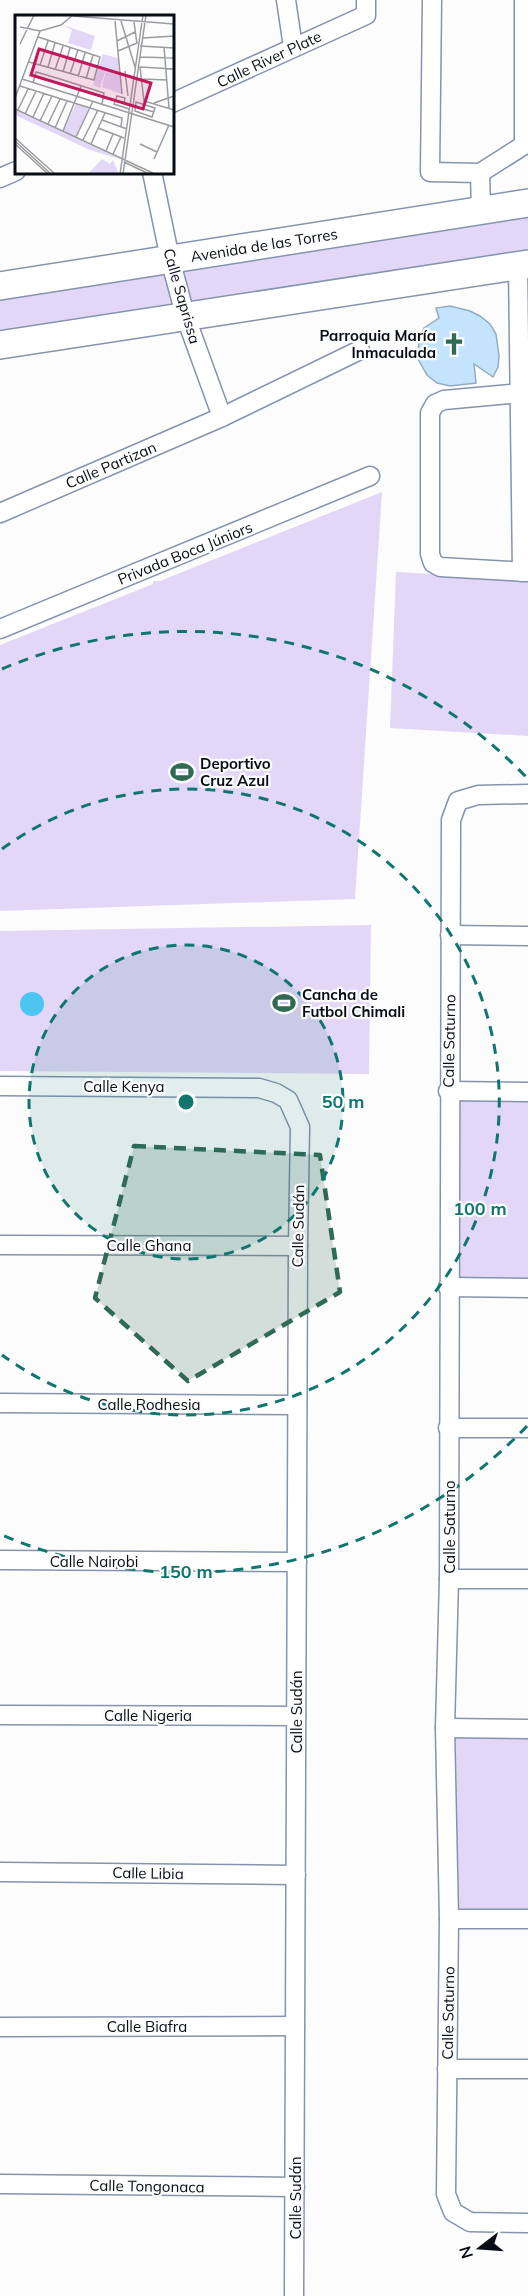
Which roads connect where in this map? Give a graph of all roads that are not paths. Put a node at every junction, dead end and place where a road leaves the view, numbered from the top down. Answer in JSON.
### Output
{"nodes":[{"id":1,"x":286,"y":0,"type":"edge"},
{"id":2,"x":432,"y":0,"type":"edge"},
{"id":3,"x":524,"y":0,"type":"edge"},
{"id":4,"x":366,"y":8,"type":"edge"},
{"id":5,"x":293,"y":47,"type":"junction"},
{"id":6,"x":174,"y":102,"type":"edge"},
{"id":7,"x":526,"y":144,"type":"edge"},
{"id":8,"x":15,"y":171,"type":"edge"},
{"id":9,"x":480,"y":173,"type":"junction"},
{"id":10,"x":152,"y":174,"type":"edge"},
{"id":11,"x":0,"y":178,"type":"edge"},
{"id":12,"x":528,"y":203,"type":"edge"},
{"id":13,"x":481,"y":211,"type":"junction"},
{"id":14,"x":170,"y":259,"type":"junction"},
{"id":15,"x":523,"y":265,"type":"edge"},
{"id":16,"x":0,"y":286,"type":"edge"},
{"id":17,"x":186,"y":318,"type":"junction"},
{"id":18,"x":0,"y":345,"type":"edge"},
{"id":19,"x":360,"y":350,"type":"dead end"},
{"id":20,"x":521,"y":393,"type":"junction"},
{"id":21,"x":222,"y":417,"type":"junction"},
{"id":22,"x":370,"y":476,"type":"dead end"},
{"id":23,"x":0,"y":513,"type":"edge"},
{"id":24,"x":525,"y":572,"type":"edge"},
{"id":25,"x":0,"y":629,"type":"edge"},
{"id":26,"x":528,"y":794,"type":"edge"},
{"id":27,"x":450,"y":935,"type":"junction"},
{"id":28,"x":528,"y":936,"type":"edge"},
{"id":29,"x":0,"y":1086,"type":"edge"},
{"id":30,"x":448,"y":1091,"type":"junction"},
{"id":31,"x":528,"y":1092,"type":"edge"},
{"id":32,"x":300,"y":1127,"type":"joint"},
{"id":33,"x":0,"y":1245,"type":"edge"},
{"id":34,"x":298,"y":1246,"type":"junction"},
{"id":35,"x":448,"y":1287,"type":"junction"},
{"id":36,"x":528,"y":1288,"type":"edge"},
{"id":37,"x":0,"y":1403,"type":"edge"},
{"id":38,"x":297,"y":1405,"type":"junction"},
{"id":39,"x":448,"y":1428,"type":"junction"},
{"id":40,"x":528,"y":1428,"type":"edge"},
{"id":41,"x":0,"y":1560,"type":"edge"},
{"id":42,"x":297,"y":1562,"type":"junction"},
{"id":43,"x":449,"y":1579,"type":"junction"},
{"id":44,"x":528,"y":1579,"type":"edge"},
{"id":45,"x":0,"y":1715,"type":"edge"},
{"id":46,"x":296,"y":1716,"type":"junction"},
{"id":47,"x":445,"y":1728,"type":"junction"},
{"id":48,"x":528,"y":1729,"type":"edge"},
{"id":49,"x":0,"y":1872,"type":"edge"},
{"id":50,"x":296,"y":1875,"type":"junction"},
{"id":51,"x":449,"y":1919,"type":"junction"},
{"id":52,"x":528,"y":1919,"type":"edge"},
{"id":53,"x":295,"y":2026,"type":"junction"},
{"id":54,"x":0,"y":2027,"type":"edge"},
{"id":55,"x":447,"y":2069,"type":"junction"},
{"id":56,"x":528,"y":2069,"type":"edge"},
{"id":57,"x":0,"y":2184,"type":"edge"},
{"id":58,"x":294,"y":2187,"type":"junction"},
{"id":59,"x":528,"y":2223,"type":"edge"},
{"id":60,"x":294,"y":2296,"type":"edge"}],
"edges":[{"from":1,"to":5,"type":"street"},
{"from":2,"to":9,"type":"street"},
{"from":3,"to":7,"type":"street"},
{"from":4,"to":5,"type":"street","name":"Calle River Plate"},
{"from":5,"to":6,"type":"street","name":"Calle River Plate"},
{"from":7,"to":9,"type":"street"},
{"from":8,"to":11,"type":"street"},
{"from":9,"to":13,"type":"street"},
{"from":10,"to":14,"type":"street","name":"Calle Saprissa"},
{"from":12,"to":13,"type":"street","name":"Avenida de las Torres"},
{"from":13,"to":14,"type":"street","name":"Avenida de las Torres"},
{"from":14,"to":16,"type":"street","name":"Avenida de las Torres"},
{"from":14,"to":17,"type":"street","name":"Calle Saprissa"},
{"from":15,"to":17,"type":"street"},
{"from":15,"to":20,"type":"street"},
{"from":17,"to":18,"type":"street"},
{"from":17,"to":21,"type":"street","name":"Calle Saprissa"},
{"from":19,"to":21,"type":"street","name":"Calle Partizan"},
{"from":20,"to":24,"type":"street"},
{"from":20,"to":24,"type":"street"},
{"from":21,"to":23,"type":"street","name":"Calle Partizan"},
{"from":22,"to":25,"type":"street","name":"Privada Boca Júniors"},
{"from":26,"to":27,"type":"street","name":"Calle Saturno"},
{"from":27,"to":28,"type":"street"},
{"from":27,"to":30,"type":"street","name":"Calle Saturno"},
{"from":29,"to":32,"type":"street","name":"Calle Kenya"},
{"from":30,"to":31,"type":"street"},
{"from":30,"to":35,"type":"street","name":"Calle Saturno"},
{"from":32,"to":34,"type":"street","name":"Calle Sudán"},
{"from":33,"to":34,"type":"street","name":"Calle Ghana"},
{"from":34,"to":38,"type":"street","name":"Calle Sudán"},
{"from":35,"to":36,"type":"street"},
{"from":35,"to":39,"type":"street","name":"Calle Saturno"},
{"from":37,"to":38,"type":"street","name":"Calle Rodhesia"},
{"from":38,"to":42,"type":"street","name":"Calle Sudán"},
{"from":39,"to":40,"type":"street"},
{"from":39,"to":43,"type":"street","name":"Calle Saturno"},
{"from":41,"to":42,"type":"street","name":"Calle Nairobi"},
{"from":42,"to":46,"type":"street","name":"Calle Sudán"},
{"from":43,"to":44,"type":"street"},
{"from":43,"to":47,"type":"street","name":"Calle Saturno"},
{"from":45,"to":46,"type":"street","name":"Calle Nigeria"},
{"from":46,"to":50,"type":"street","name":"Calle Sudán"},
{"from":47,"to":48,"type":"street"},
{"from":47,"to":51,"type":"street","name":"Calle Saturno"},
{"from":49,"to":50,"type":"street","name":"Calle Libia"},
{"from":50,"to":53,"type":"street","name":"Calle Sudán"},
{"from":51,"to":52,"type":"street"},
{"from":51,"to":55,"type":"street","name":"Calle Saturno"},
{"from":53,"to":54,"type":"street","name":"Calle Biafra"},
{"from":53,"to":58,"type":"street","name":"Calle Sudán"},
{"from":55,"to":56,"type":"street"},
{"from":55,"to":59,"type":"street","name":"Calle Saturno"},
{"from":57,"to":58,"type":"street","name":"Calle Tongonaca"},
{"from":58,"to":60,"type":"street","name":"Calle Sudán"}]}
